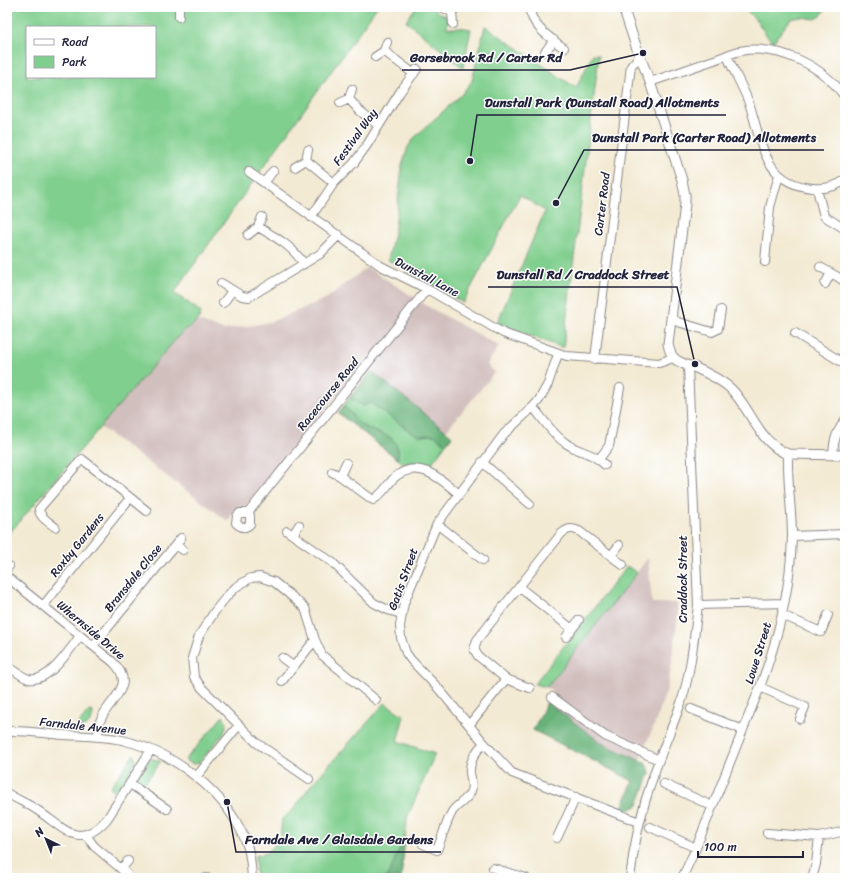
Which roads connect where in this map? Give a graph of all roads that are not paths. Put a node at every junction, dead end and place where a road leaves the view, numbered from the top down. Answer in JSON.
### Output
{"nodes":[{"id":1,"x":179,"y":7,"type":"edge"},
{"id":2,"x":441,"y":7,"type":"edge"},
{"id":3,"x":529,"y":7,"type":"edge"},
{"id":4,"x":623,"y":7,"type":"edge"},
{"id":5,"x":455,"y":10,"type":"edge"},
{"id":6,"x":179,"y":17,"type":"dead end"},
{"id":7,"x":453,"y":24,"type":"dead end"},
{"id":8,"x":554,"y":40,"type":"junction"},
{"id":9,"x":387,"y":42,"type":"dead end"},
{"id":10,"x":564,"y":48,"type":"dead end"},
{"id":11,"x":384,"y":51,"type":"junction"},
{"id":12,"x":545,"y":52,"type":"dead end"},
{"id":13,"x":727,"y":56,"type":"junction"},
{"id":14,"x":640,"y":57,"type":"junction"},
{"id":15,"x":375,"y":58,"type":"dead end"},
{"id":16,"x":650,"y":82,"type":"junction"},
{"id":17,"x":352,"y":89,"type":"dead end"},
{"id":18,"x":845,"y":96,"type":"edge"},
{"id":19,"x":349,"y":99,"type":"junction"},
{"id":20,"x":340,"y":103,"type":"dead end"},
{"id":21,"x":379,"y":126,"type":"junction"},
{"id":22,"x":308,"y":150,"type":"dead end"},
{"id":23,"x":306,"y":160,"type":"junction"},
{"id":24,"x":295,"y":167,"type":"dead end"},
{"id":25,"x":273,"y":171,"type":"dead end"},
{"id":26,"x":249,"y":172,"type":"dead end"},
{"id":27,"x":779,"y":175,"type":"junction"},
{"id":28,"x":845,"y":180,"type":"edge"},
{"id":29,"x":264,"y":182,"type":"junction"},
{"id":30,"x":334,"y":184,"type":"junction"},
{"id":31,"x":817,"y":188,"type":"junction"},
{"id":32,"x":262,"y":217,"type":"dead end"},
{"id":33,"x":311,"y":217,"type":"junction"},
{"id":34,"x":258,"y":227,"type":"junction"},
{"id":35,"x":845,"y":229,"type":"edge"},
{"id":36,"x":248,"y":235,"type":"dead end"},
{"id":37,"x":339,"y":235,"type":"junction"},
{"id":38,"x":765,"y":262,"type":"dead end"},
{"id":39,"x":304,"y":264,"type":"junction"},
{"id":40,"x":820,"y":267,"type":"dead end"},
{"id":41,"x":831,"y":273,"type":"junction"},
{"id":42,"x":845,"y":282,"type":"edge"},
{"id":43,"x":221,"y":283,"type":"dead end"},
{"id":44,"x":825,"y":284,"type":"dead end"},
{"id":45,"x":427,"y":289,"type":"junction"},
{"id":46,"x":232,"y":291,"type":"junction"},
{"id":47,"x":223,"y":303,"type":"dead end"},
{"id":48,"x":721,"y":310,"type":"dead end"},
{"id":49,"x":671,"y":318,"type":"junction"},
{"id":50,"x":795,"y":334,"type":"dead end"},
{"id":51,"x":558,"y":354,"type":"junction"},
{"id":52,"x":674,"y":358,"type":"junction"},
{"id":53,"x":595,"y":359,"type":"junction"},
{"id":54,"x":845,"y":364,"type":"edge"},
{"id":55,"x":688,"y":366,"type":"junction"},
{"id":56,"x":620,"y":388,"type":"dead end"},
{"id":57,"x":533,"y":407,"type":"junction"},
{"id":58,"x":845,"y":420,"type":"edge"},
{"id":59,"x":788,"y":454,"type":"junction"},
{"id":60,"x":833,"y":454,"type":"junction"},
{"id":61,"x":845,"y":455,"type":"edge"},
{"id":62,"x":599,"y":459,"type":"junction"},
{"id":63,"x":346,"y":462,"type":"dead end"},
{"id":64,"x":482,"y":462,"type":"junction"},
{"id":65,"x":605,"y":465,"type":"dead end"},
{"id":66,"x":332,"y":472,"type":"dead end"},
{"id":67,"x":340,"y":476,"type":"junction"},
{"id":68,"x":459,"y":494,"type":"junction"},
{"id":69,"x":130,"y":498,"type":"junction"},
{"id":70,"x":530,"y":504,"type":"dead end"},
{"id":71,"x":147,"y":511,"type":"dead end"},
{"id":72,"x":248,"y":513,"type":"dead end"},
{"id":73,"x":437,"y":524,"type":"junction"},
{"id":74,"x":299,"y":526,"type":"dead end"},
{"id":75,"x":55,"y":528,"type":"dead end"},
{"id":76,"x":845,"y":534,"type":"edge"},
{"id":77,"x":792,"y":536,"type":"junction"},
{"id":78,"x":180,"y":544,"type":"dead end"},
{"id":79,"x":619,"y":545,"type":"dead end"},
{"id":80,"x":611,"y":556,"type":"junction"},
{"id":81,"x":483,"y":560,"type":"dead end"},
{"id":82,"x":623,"y":565,"type":"dead end"},
{"id":83,"x":7,"y":576,"type":"edge"},
{"id":84,"x":519,"y":587,"type":"junction"},
{"id":85,"x":784,"y":603,"type":"junction"},
{"id":86,"x":698,"y":605,"type":"junction"},
{"id":87,"x":43,"y":606,"type":"junction"},
{"id":88,"x":401,"y":614,"type":"junction"},
{"id":89,"x":782,"y":615,"type":"junction"},
{"id":90,"x":828,"y":615,"type":"dead end"},
{"id":91,"x":579,"y":620,"type":"dead end"},
{"id":92,"x":572,"y":629,"type":"junction"},
{"id":93,"x":80,"y":636,"type":"junction"},
{"id":94,"x":566,"y":637,"type":"dead end"},
{"id":95,"x":315,"y":640,"type":"junction"},
{"id":96,"x":93,"y":646,"type":"junction"},
{"id":97,"x":282,"y":658,"type":"dead end"},
{"id":98,"x":293,"y":666,"type":"junction"},
{"id":99,"x":7,"y":667,"type":"edge"},
{"id":100,"x":506,"y":679,"type":"junction"},
{"id":101,"x":282,"y":680,"type":"dead end"},
{"id":102,"x":760,"y":687,"type":"junction"},
{"id":103,"x":530,"y":688,"type":"dead end"},
{"id":104,"x":552,"y":697,"type":"dead end"},
{"id":105,"x":376,"y":700,"type":"dead end"},
{"id":106,"x":691,"y":709,"type":"dead end"},
{"id":107,"x":800,"y":718,"type":"dead end"},
{"id":108,"x":239,"y":725,"type":"junction"},
{"id":109,"x":469,"y":725,"type":"junction"},
{"id":110,"x":742,"y":730,"type":"junction"},
{"id":111,"x":7,"y":731,"type":"edge"},
{"id":112,"x":98,"y":737,"type":"junction"},
{"id":113,"x":484,"y":743,"type":"junction"},
{"id":114,"x":151,"y":750,"type":"junction"},
{"id":115,"x":659,"y":760,"type":"junction"},
{"id":116,"x":196,"y":777,"type":"junction"},
{"id":117,"x":309,"y":780,"type":"dead end"},
{"id":118,"x":130,"y":784,"type":"junction"},
{"id":119,"x":664,"y":784,"type":"dead end"},
{"id":120,"x":7,"y":793,"type":"edge"},
{"id":121,"x":576,"y":797,"type":"junction"},
{"id":122,"x":712,"y":806,"type":"junction"},
{"id":123,"x":167,"y":809,"type":"dead end"},
{"id":124,"x":639,"y":822,"type":"junction"},
{"id":125,"x":650,"y":827,"type":"dead end"},
{"id":126,"x":845,"y":831,"type":"edge"},
{"id":127,"x":767,"y":833,"type":"dead end"},
{"id":128,"x":86,"y":835,"type":"junction"},
{"id":129,"x":820,"y":837,"type":"junction"},
{"id":130,"x":558,"y":838,"type":"dead end"},
{"id":131,"x":423,"y":844,"type":"dead end"},
{"id":132,"x":696,"y":848,"type":"junction"},
{"id":133,"x":128,"y":861,"type":"dead end"},
{"id":134,"x":492,"y":868,"type":"dead end"},
{"id":135,"x":252,"y":878,"type":"edge"},
{"id":136,"x":526,"y":878,"type":"edge"},
{"id":137,"x":630,"y":878,"type":"edge"},
{"id":138,"x":682,"y":878,"type":"edge"},
{"id":139,"x":812,"y":878,"type":"edge"}],
"edges":[{"from":1,"to":6,"type":"street"},
{"from":2,"to":5,"type":"street"},
{"from":3,"to":8,"type":"street"},
{"from":4,"to":14,"type":"street"},
{"from":5,"to":7,"type":"street"},
{"from":8,"to":10,"type":"street"},
{"from":8,"to":12,"type":"street"},
{"from":9,"to":11,"type":"street"},
{"from":11,"to":15,"type":"street"},
{"from":11,"to":21,"type":"street","name":"Festival Way"},
{"from":13,"to":16,"type":"street"},
{"from":13,"to":18,"type":"street"},
{"from":13,"to":27,"type":"street"},
{"from":14,"to":16,"type":"street"},
{"from":14,"to":53,"type":"street","name":"Carter Road"},
{"from":16,"to":49,"type":"street"},
{"from":17,"to":19,"type":"street"},
{"from":19,"to":20,"type":"street"},
{"from":19,"to":21,"type":"street"},
{"from":21,"to":30,"type":"street","name":"Festival Way"},
{"from":22,"to":23,"type":"street"},
{"from":23,"to":24,"type":"street"},
{"from":23,"to":30,"type":"street"},
{"from":25,"to":29,"type":"street"},
{"from":26,"to":29,"type":"street","name":"Dunstall Lane"},
{"from":27,"to":31,"type":"street"},
{"from":27,"to":38,"type":"street"},
{"from":28,"to":31,"type":"street"},
{"from":29,"to":33,"type":"street","name":"Dunstall Lane"},
{"from":30,"to":33,"type":"street","name":"Festival Way"},
{"from":31,"to":35,"type":"street"},
{"from":32,"to":34,"type":"street"},
{"from":33,"to":37,"type":"street","name":"Dunstall Lane"},
{"from":34,"to":36,"type":"street"},
{"from":34,"to":39,"type":"street"},
{"from":37,"to":39,"type":"street"},
{"from":37,"to":45,"type":"street","name":"Dunstall Lane"},
{"from":39,"to":46,"type":"street"},
{"from":40,"to":41,"type":"street"},
{"from":41,"to":42,"type":"street"},
{"from":41,"to":44,"type":"street"},
{"from":43,"to":46,"type":"street"},
{"from":45,"to":51,"type":"street","name":"Dunstall Lane"},
{"from":45,"to":72,"type":"street","name":"Racecourse Road"},
{"from":46,"to":47,"type":"street"},
{"from":48,"to":49,"type":"street"},
{"from":49,"to":52,"type":"street"},
{"from":50,"to":54,"type":"street"},
{"from":51,"to":53,"type":"street","name":"Dunstall Lane"},
{"from":51,"to":57,"type":"street","name":"Gatis Street"},
{"from":52,"to":53,"type":"street","name":"Dunstall Lane"},
{"from":52,"to":55,"type":"street"},
{"from":55,"to":59,"type":"street"},
{"from":55,"to":86,"type":"street","name":"Craddock Street"},
{"from":56,"to":62,"type":"street"},
{"from":57,"to":62,"type":"street"},
{"from":57,"to":64,"type":"street","name":"Gatis Street"},
{"from":58,"to":60,"type":"street"},
{"from":59,"to":60,"type":"street"},
{"from":59,"to":77,"type":"street","name":"Lowe Street"},
{"from":60,"to":61,"type":"street"},
{"from":62,"to":65,"type":"street"},
{"from":63,"to":67,"type":"street"},
{"from":64,"to":68,"type":"street","name":"Gatis Street"},
{"from":64,"to":70,"type":"street"},
{"from":66,"to":67,"type":"street"},
{"from":67,"to":68,"type":"street"},
{"from":68,"to":73,"type":"street","name":"Gatis Street"},
{"from":69,"to":71,"type":"street"},
{"from":69,"to":75,"type":"street"},
{"from":69,"to":87,"type":"street","name":"Roxby Gardens"},
{"from":73,"to":81,"type":"street"},
{"from":73,"to":88,"type":"street","name":"Gatis Street"},
{"from":74,"to":88,"type":"street"},
{"from":76,"to":77,"type":"street"},
{"from":77,"to":85,"type":"street","name":"Lowe Street"},
{"from":78,"to":96,"type":"street","name":"Bransdale Close"},
{"from":79,"to":80,"type":"street"},
{"from":80,"to":82,"type":"street"},
{"from":80,"to":84,"type":"street"},
{"from":83,"to":87,"type":"street","name":"Whernside Drive"},
{"from":84,"to":92,"type":"street"},
{"from":84,"to":100,"type":"street"},
{"from":85,"to":86,"type":"street"},
{"from":85,"to":89,"type":"street","name":"Lowe Street"},
{"from":86,"to":115,"type":"street","name":"Craddock Street"},
{"from":87,"to":93,"type":"street","name":"Whernside Drive"},
{"from":88,"to":109,"type":"street","name":"Gatis Street"},
{"from":89,"to":90,"type":"street"},
{"from":89,"to":102,"type":"street","name":"Lowe Street"},
{"from":91,"to":92,"type":"street"},
{"from":92,"to":94,"type":"street"},
{"from":93,"to":96,"type":"street","name":"Whernside Drive"},
{"from":93,"to":99,"type":"street"},
{"from":95,"to":98,"type":"street"},
{"from":95,"to":105,"type":"street"},
{"from":95,"to":108,"type":"street"},
{"from":96,"to":112,"type":"street","name":"Whernside Drive"},
{"from":97,"to":98,"type":"street"},
{"from":98,"to":101,"type":"street"},
{"from":100,"to":103,"type":"street"},
{"from":100,"to":109,"type":"street"},
{"from":102,"to":107,"type":"street"},
{"from":102,"to":110,"type":"street","name":"Lowe Street"},
{"from":104,"to":115,"type":"street"},
{"from":106,"to":110,"type":"street"},
{"from":108,"to":116,"type":"street"},
{"from":108,"to":117,"type":"street"},
{"from":109,"to":113,"type":"street","name":"Gatis Street"},
{"from":110,"to":122,"type":"street","name":"Lowe Street"},
{"from":111,"to":112,"type":"street","name":"Farndale Avenue"},
{"from":112,"to":114,"type":"street","name":"Farndale Avenue"},
{"from":113,"to":121,"type":"street","name":"Gatis Street"},
{"from":113,"to":131,"type":"street"},
{"from":114,"to":116,"type":"street","name":"Farndale Avenue"},
{"from":114,"to":118,"type":"street"},
{"from":115,"to":124,"type":"street","name":"Craddock Street"},
{"from":116,"to":135,"type":"street","name":"Farndale Avenue"},
{"from":118,"to":123,"type":"street"},
{"from":118,"to":128,"type":"street"},
{"from":119,"to":122,"type":"street"},
{"from":120,"to":128,"type":"street"},
{"from":121,"to":124,"type":"street","name":"Gatis Street"},
{"from":121,"to":130,"type":"street"},
{"from":122,"to":132,"type":"street","name":"Lowe Street"},
{"from":124,"to":137,"type":"street","name":"Craddock Street"},
{"from":125,"to":132,"type":"street"},
{"from":126,"to":129,"type":"street"},
{"from":127,"to":129,"type":"street"},
{"from":128,"to":133,"type":"street"},
{"from":129,"to":139,"type":"street"},
{"from":132,"to":138,"type":"street","name":"Lowe Street"},
{"from":134,"to":136,"type":"street"}]}
